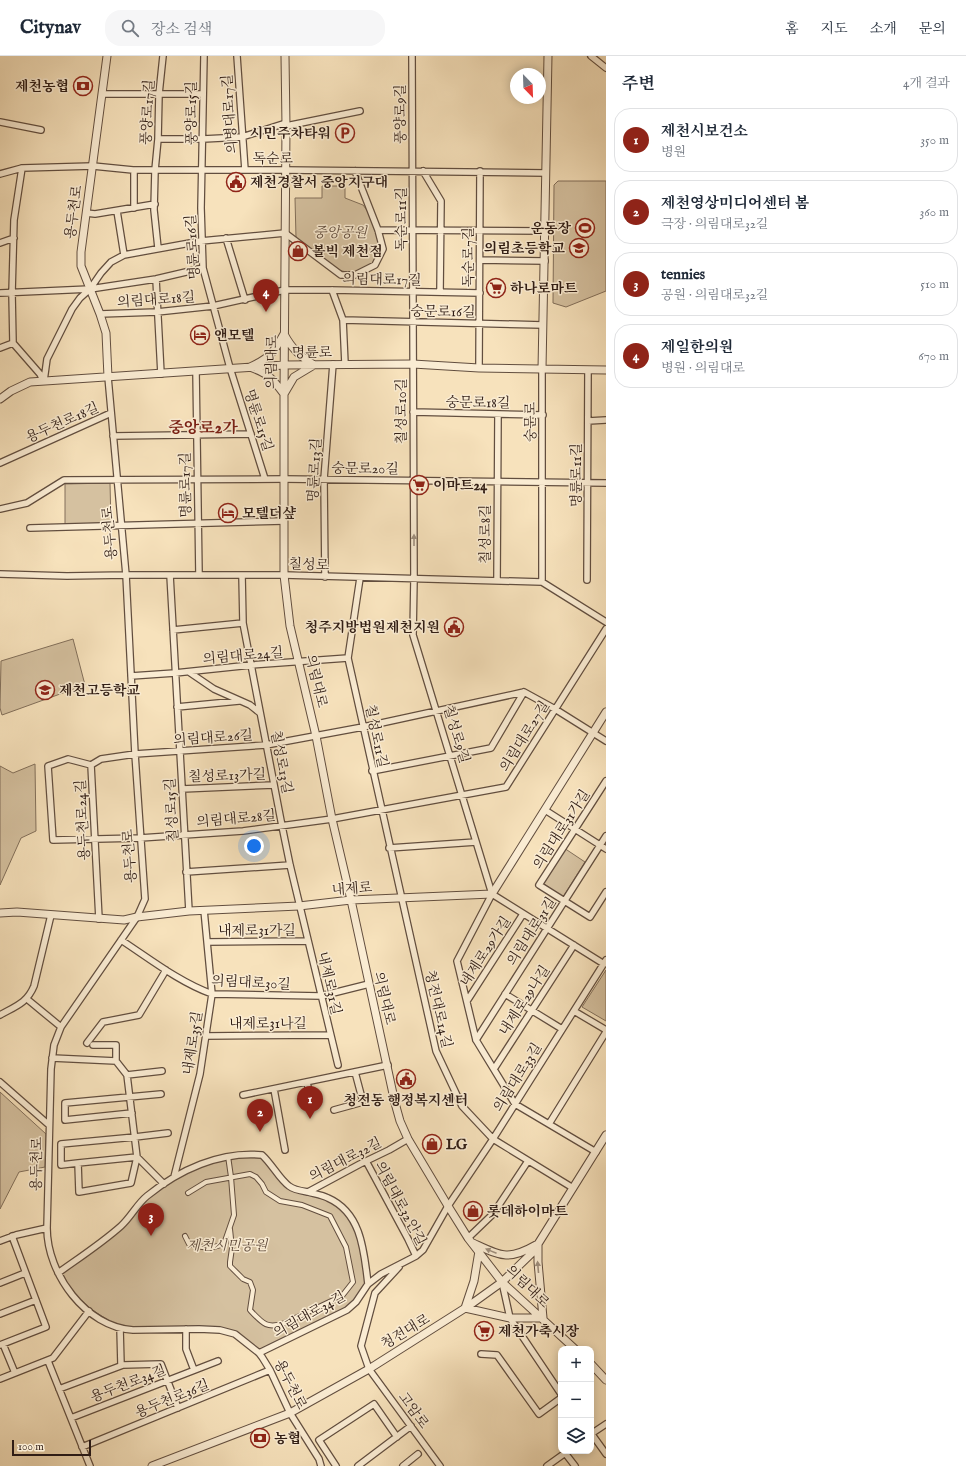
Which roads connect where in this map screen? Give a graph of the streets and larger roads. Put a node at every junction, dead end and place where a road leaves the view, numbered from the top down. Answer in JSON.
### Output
{"nodes":[{"id":1,"x":107,"y":56,"type":"edge"},
{"id":2,"x":162,"y":56,"type":"edge"},
{"id":3,"x":204,"y":56,"type":"edge"},
{"id":4,"x":237,"y":56,"type":"edge"},
{"id":5,"x":285,"y":56,"type":"edge"},
{"id":6,"x":412,"y":56,"type":"edge"},
{"id":7,"x":548,"y":56,"type":"edge"},
{"id":8,"x":591,"y":56,"type":"edge"},
{"id":9,"x":606,"y":68,"type":"edge"},
{"id":10,"x":102,"y":94,"type":"junction"},
{"id":11,"x":159,"y":94,"type":"junction"},
{"id":12,"x":204,"y":94,"type":"junction"},
{"id":13,"x":360,"y":111,"type":"dead end"},
{"id":14,"x":0,"y":122,"type":"edge"},
{"id":15,"x":286,"y":124,"type":"junction"},
{"id":16,"x":41,"y":130,"type":"dead end"},
{"id":17,"x":242,"y":137,"type":"junction"},
{"id":18,"x":158,"y":139,"type":"junction"},
{"id":19,"x":203,"y":139,"type":"junction"},
{"id":20,"x":93,"y":166,"type":"junction"},
{"id":21,"x":22,"y":168,"type":"junction"},
{"id":22,"x":134,"y":170,"type":"junction"},
{"id":23,"x":155,"y":170,"type":"junction"},
{"id":24,"x":203,"y":170,"type":"junction"},
{"id":25,"x":245,"y":170,"type":"junction"},
{"id":26,"x":285,"y":170,"type":"junction"},
{"id":27,"x":355,"y":171,"type":"junction"},
{"id":28,"x":412,"y":171,"type":"junction"},
{"id":29,"x":423,"y":171,"type":"junction"},
{"id":30,"x":480,"y":171,"type":"junction"},
{"id":31,"x":546,"y":173,"type":"junction"},
{"id":32,"x":0,"y":174,"type":"edge"},
{"id":33,"x":155,"y":204,"type":"junction"},
{"id":34,"x":134,"y":208,"type":"junction"},
{"id":35,"x":117,"y":211,"type":"junction"},
{"id":36,"x":86,"y":213,"type":"junction"},
{"id":37,"x":378,"y":230,"type":"junction"},
{"id":38,"x":413,"y":230,"type":"junction"},
{"id":39,"x":441,"y":230,"type":"junction"},
{"id":40,"x":480,"y":230,"type":"junction"},
{"id":41,"x":545,"y":231,"type":"junction"},
{"id":42,"x":285,"y":233,"type":"junction"},
{"id":43,"x":14,"y":238,"type":"junction"},
{"id":44,"x":226,"y":238,"type":"junction"},
{"id":45,"x":201,"y":241,"type":"junction"},
{"id":46,"x":0,"y":244,"type":"edge"},
{"id":47,"x":158,"y":248,"type":"junction"},
{"id":48,"x":124,"y":255,"type":"junction"},
{"id":49,"x":480,"y":260,"type":"junction"},
{"id":50,"x":545,"y":262,"type":"junction"},
{"id":51,"x":203,"y":268,"type":"junction"},
{"id":52,"x":156,"y":279,"type":"junction"},
{"id":53,"x":90,"y":289,"type":"junction"},
{"id":54,"x":285,"y":290,"type":"junction"},
{"id":55,"x":332,"y":290,"type":"junction"},
{"id":56,"x":413,"y":292,"type":"junction"},
{"id":57,"x":440,"y":292,"type":"junction"},
{"id":58,"x":0,"y":293,"type":"edge"},
{"id":59,"x":12,"y":293,"type":"junction"},
{"id":60,"x":480,"y":293,"type":"junction"},
{"id":61,"x":245,"y":300,"type":"junction"},
{"id":62,"x":213,"y":306,"type":"junction"},
{"id":63,"x":157,"y":312,"type":"junction"},
{"id":64,"x":100,"y":314,"type":"junction"},
{"id":65,"x":343,"y":320,"type":"junction"},
{"id":66,"x":413,"y":322,"type":"junction"},
{"id":67,"x":479,"y":324,"type":"junction"},
{"id":68,"x":543,"y":325,"type":"junction"},
{"id":69,"x":284,"y":334,"type":"junction"},
{"id":70,"x":13,"y":343,"type":"junction"},
{"id":71,"x":0,"y":348,"type":"edge"},
{"id":72,"x":333,"y":364,"type":"junction"},
{"id":73,"x":345,"y":364,"type":"junction"},
{"id":74,"x":413,"y":364,"type":"junction"},
{"id":75,"x":284,"y":365,"type":"junction"},
{"id":76,"x":314,"y":365,"type":"junction"},
{"id":77,"x":250,"y":367,"type":"junction"},
{"id":78,"x":230,"y":368,"type":"junction"},
{"id":79,"x":480,"y":368,"type":"junction"},
{"id":80,"x":542,"y":369,"type":"junction"},
{"id":81,"x":588,"y":370,"type":"junction"},
{"id":82,"x":606,"y":370,"type":"edge"},
{"id":83,"x":196,"y":371,"type":"junction"},
{"id":84,"x":161,"y":374,"type":"junction"},
{"id":85,"x":108,"y":377,"type":"junction"},
{"id":86,"x":44,"y":381,"type":"junction"},
{"id":87,"x":284,"y":394,"type":"junction"},
{"id":88,"x":0,"y":398,"type":"edge"},
{"id":89,"x":413,"y":412,"type":"junction"},
{"id":90,"x":111,"y":413,"type":"junction"},
{"id":91,"x":498,"y":414,"type":"junction"},
{"id":92,"x":543,"y":415,"type":"junction"},
{"id":93,"x":588,"y":420,"type":"junction"},
{"id":94,"x":606,"y":420,"type":"edge"},
{"id":95,"x":251,"y":434,"type":"junction"},
{"id":96,"x":197,"y":435,"type":"junction"},
{"id":97,"x":113,"y":436,"type":"junction"},
{"id":98,"x":0,"y":463,"type":"edge"},
{"id":99,"x":117,"y":479,"type":"junction"},
{"id":100,"x":197,"y":479,"type":"junction"},
{"id":101,"x":265,"y":479,"type":"junction"},
{"id":102,"x":284,"y":479,"type":"junction"},
{"id":103,"x":324,"y":479,"type":"junction"},
{"id":104,"x":414,"y":480,"type":"junction"},
{"id":105,"x":497,"y":482,"type":"junction"},
{"id":106,"x":542,"y":482,"type":"junction"},
{"id":107,"x":588,"y":483,"type":"junction"},
{"id":108,"x":606,"y":483,"type":"edge"},
{"id":109,"x":0,"y":509,"type":"edge"},
{"id":110,"x":284,"y":521,"type":"junction"},
{"id":111,"x":198,"y":524,"type":"junction"},
{"id":112,"x":121,"y":526,"type":"junction"},
{"id":113,"x":30,"y":528,"type":"dead end"},
{"id":114,"x":0,"y":574,"type":"edge"},
{"id":115,"x":126,"y":575,"type":"junction"},
{"id":116,"x":170,"y":575,"type":"junction"},
{"id":117,"x":199,"y":575,"type":"junction"},
{"id":118,"x":242,"y":575,"type":"junction"},
{"id":119,"x":284,"y":575,"type":"junction"},
{"id":120,"x":325,"y":577,"type":"junction"},
{"id":121,"x":360,"y":578,"type":"junction"},
{"id":122,"x":414,"y":579,"type":"junction"},
{"id":123,"x":587,"y":580,"type":"dead end"},
{"id":124,"x":497,"y":581,"type":"junction"},
{"id":125,"x":542,"y":582,"type":"junction"},
{"id":126,"x":606,"y":622,"type":"edge"},
{"id":127,"x":243,"y":623,"type":"junction"},
{"id":128,"x":606,"y":629,"type":"edge"},
{"id":129,"x":173,"y":630,"type":"junction"},
{"id":130,"x":348,"y":658,"type":"junction"},
{"id":131,"x":298,"y":662,"type":"junction"},
{"id":132,"x":251,"y":665,"type":"junction"},
{"id":133,"x":189,"y":672,"type":"junction"},
{"id":134,"x":175,"y":673,"type":"junction"},
{"id":135,"x":131,"y":676,"type":"junction"},
{"id":136,"x":524,"y":692,"type":"junction"},
{"id":137,"x":241,"y":701,"type":"junction"},
{"id":138,"x":177,"y":707,"type":"junction"},
{"id":139,"x":555,"y":709,"type":"junction"},
{"id":140,"x":437,"y":711,"type":"junction"},
{"id":141,"x":606,"y":712,"type":"edge"},
{"id":142,"x":260,"y":713,"type":"junction"},
{"id":143,"x":363,"y":727,"type":"junction"},
{"id":144,"x":593,"y":733,"type":"junction"},
{"id":145,"x":316,"y":736,"type":"junction"},
{"id":146,"x":606,"y":741,"type":"edge"},
{"id":147,"x":266,"y":745,"type":"junction"},
{"id":148,"x":180,"y":752,"type":"junction"},
{"id":149,"x":135,"y":754,"type":"junction"},
{"id":150,"x":450,"y":756,"type":"junction"},
{"id":151,"x":91,"y":765,"type":"junction"},
{"id":152,"x":372,"y":771,"type":"junction"},
{"id":153,"x":606,"y":781,"type":"edge"},
{"id":154,"x":274,"y":785,"type":"junction"},
{"id":155,"x":182,"y":788,"type":"junction"},
{"id":156,"x":463,"y":796,"type":"junction"},
{"id":157,"x":381,"y":810,"type":"junction"},
{"id":158,"x":545,"y":810,"type":"junction"},
{"id":159,"x":332,"y":819,"type":"junction"},
{"id":160,"x":282,"y":826,"type":"junction"},
{"id":161,"x":574,"y":829,"type":"junction"},
{"id":162,"x":184,"y":834,"type":"junction"},
{"id":163,"x":606,"y":836,"type":"edge"},
{"id":164,"x":140,"y":838,"type":"junction"},
{"id":165,"x":95,"y":840,"type":"junction"},
{"id":166,"x":476,"y":842,"type":"junction"},
{"id":167,"x":600,"y":845,"type":"junction"},
{"id":168,"x":389,"y":848,"type":"junction"},
{"id":169,"x":606,"y":849,"type":"edge"},
{"id":170,"x":290,"y":865,"type":"junction"},
{"id":171,"x":186,"y":872,"type":"junction"},
{"id":172,"x":606,"y":892,"type":"edge"},
{"id":173,"x":492,"y":894,"type":"junction"},
{"id":174,"x":400,"y":898,"type":"junction"},
{"id":175,"x":351,"y":900,"type":"junction"},
{"id":176,"x":564,"y":902,"type":"junction"},
{"id":177,"x":299,"y":906,"type":"junction"},
{"id":178,"x":204,"y":910,"type":"junction"},
{"id":179,"x":189,"y":911,"type":"junction"},
{"id":180,"x":0,"y":913,"type":"edge"},
{"id":181,"x":523,"y":914,"type":"junction"},
{"id":182,"x":51,"y":915,"type":"junction"},
{"id":183,"x":137,"y":917,"type":"junction"},
{"id":184,"x":99,"y":918,"type":"junction"},
{"id":185,"x":546,"y":928,"type":"junction"},
{"id":186,"x":121,"y":940,"type":"junction"},
{"id":187,"x":308,"y":941,"type":"junction"},
{"id":188,"x":207,"y":942,"type":"junction"},
{"id":189,"x":574,"y":945,"type":"junction"},
{"id":190,"x":605,"y":962,"type":"edge"},
{"id":191,"x":166,"y":970,"type":"junction"},
{"id":192,"x":369,"y":984,"type":"junction"},
{"id":193,"x":212,"y":994,"type":"junction"},
{"id":194,"x":505,"y":994,"type":"junction"},
{"id":195,"x":321,"y":996,"type":"junction"},
{"id":196,"x":27,"y":998,"type":"junction"},
{"id":197,"x":467,"y":1002,"type":"junction"},
{"id":198,"x":532,"y":1010,"type":"junction"},
{"id":199,"x":574,"y":1011,"type":"junction"},
{"id":200,"x":0,"y":1014,"type":"edge"},
{"id":201,"x":61,"y":1027,"type":"junction"},
{"id":202,"x":562,"y":1029,"type":"junction"},
{"id":203,"x":606,"y":1031,"type":"edge"},
{"id":204,"x":330,"y":1035,"type":"junction"},
{"id":205,"x":206,"y":1036,"type":"junction"},
{"id":206,"x":476,"y":1040,"type":"junction"},
{"id":207,"x":52,"y":1058,"type":"junction"},
{"id":208,"x":116,"y":1061,"type":"junction"},
{"id":209,"x":338,"y":1065,"type":"dead end"},
{"id":210,"x":388,"y":1065,"type":"junction"},
{"id":211,"x":494,"y":1069,"type":"junction"},
{"id":212,"x":162,"y":1071,"type":"dead end"},
{"id":213,"x":355,"y":1072,"type":"junction"},
{"id":214,"x":127,"y":1075,"type":"junction"},
{"id":215,"x":0,"y":1082,"type":"edge"},
{"id":216,"x":307,"y":1082,"type":"junction"},
{"id":217,"x":274,"y":1089,"type":"junction"},
{"id":218,"x":161,"y":1094,"type":"dead end"},
{"id":219,"x":243,"y":1095,"type":"dead end"},
{"id":220,"x":130,"y":1097,"type":"junction"},
{"id":221,"x":310,"y":1097,"type":"dead end"},
{"id":222,"x":515,"y":1104,"type":"junction"},
{"id":223,"x":334,"y":1110,"type":"dead end"},
{"id":224,"x":132,"y":1113,"type":"junction"},
{"id":225,"x":549,"y":1124,"type":"junction"},
{"id":226,"x":49,"y":1125,"type":"junction"},
{"id":227,"x":168,"y":1133,"type":"dead end"},
{"id":228,"x":606,"y":1135,"type":"edge"},
{"id":229,"x":135,"y":1138,"type":"junction"},
{"id":230,"x":408,"y":1139,"type":"junction"},
{"id":231,"x":493,"y":1139,"type":"junction"},
{"id":232,"x":285,"y":1150,"type":"dead end"},
{"id":233,"x":596,"y":1152,"type":"junction"},
{"id":234,"x":228,"y":1156,"type":"junction"},
{"id":235,"x":137,"y":1157,"type":"junction"},
{"id":236,"x":528,"y":1160,"type":"junction"},
{"id":237,"x":366,"y":1161,"type":"junction"},
{"id":238,"x":78,"y":1163,"type":"junction"},
{"id":239,"x":174,"y":1177,"type":"junction"},
{"id":240,"x":231,"y":1177,"type":"junction"},
{"id":241,"x":164,"y":1184,"type":"junction"},
{"id":242,"x":573,"y":1188,"type":"junction"},
{"id":243,"x":308,"y":1192,"type":"junction"},
{"id":244,"x":188,"y":1193,"type":"dead end"},
{"id":245,"x":448,"y":1206,"type":"junction"},
{"id":246,"x":47,"y":1228,"type":"junction"},
{"id":247,"x":230,"y":1229,"type":"junction"},
{"id":248,"x":12,"y":1236,"type":"junction"},
{"id":249,"x":185,"y":1236,"type":"dead end"},
{"id":250,"x":470,"y":1240,"type":"junction"},
{"id":251,"x":0,"y":1241,"type":"edge"},
{"id":252,"x":538,"y":1244,"type":"junction"},
{"id":253,"x":478,"y":1251,"type":"junction"},
{"id":254,"x":416,"y":1256,"type":"junction"},
{"id":255,"x":403,"y":1263,"type":"junction"},
{"id":256,"x":26,"y":1273,"type":"junction"},
{"id":257,"x":58,"y":1274,"type":"junction"},
{"id":258,"x":502,"y":1282,"type":"junction"},
{"id":259,"x":0,"y":1283,"type":"edge"},
{"id":260,"x":368,"y":1284,"type":"junction"},
{"id":261,"x":36,"y":1300,"type":"junction"},
{"id":262,"x":465,"y":1308,"type":"junction"},
{"id":263,"x":89,"y":1311,"type":"junction"},
{"id":264,"x":0,"y":1314,"type":"edge"},
{"id":265,"x":510,"y":1318,"type":"junction"},
{"id":266,"x":543,"y":1318,"type":"junction"},
{"id":267,"x":120,"y":1328,"type":"junction"},
{"id":268,"x":186,"y":1329,"type":"junction"},
{"id":269,"x":1,"y":1345,"type":"edge"},
{"id":270,"x":572,"y":1346,"type":"edge"},
{"id":271,"x":259,"y":1353,"type":"junction"},
{"id":272,"x":481,"y":1354,"type":"dead end"},
{"id":273,"x":48,"y":1361,"type":"junction"},
{"id":274,"x":218,"y":1361,"type":"dead end"},
{"id":275,"x":121,"y":1366,"type":"junction"},
{"id":276,"x":594,"y":1367,"type":"edge"},
{"id":277,"x":369,"y":1369,"type":"junction"},
{"id":278,"x":194,"y":1370,"type":"junction"},
{"id":279,"x":270,"y":1370,"type":"junction"},
{"id":280,"x":14,"y":1373,"type":"junction"},
{"id":281,"x":0,"y":1379,"type":"edge"},
{"id":282,"x":606,"y":1380,"type":"edge"},
{"id":283,"x":167,"y":1381,"type":"junction"},
{"id":284,"x":59,"y":1389,"type":"junction"},
{"id":285,"x":558,"y":1390,"type":"edge"},
{"id":286,"x":558,"y":1400,"type":"edge"},
{"id":287,"x":178,"y":1408,"type":"junction"},
{"id":288,"x":290,"y":1413,"type":"junction"},
{"id":289,"x":71,"y":1418,"type":"junction"},
{"id":290,"x":606,"y":1424,"type":"edge"},
{"id":291,"x":411,"y":1426,"type":"junction"},
{"id":292,"x":594,"y":1432,"type":"edge"},
{"id":293,"x":397,"y":1437,"type":"junction"},
{"id":294,"x":594,"y":1438,"type":"edge"},
{"id":295,"x":82,"y":1447,"type":"junction"},
{"id":296,"x":418,"y":1454,"type":"dead end"},
{"id":297,"x":564,"y":1454,"type":"edge"},
{"id":298,"x":568,"y":1454,"type":"edge"},
{"id":299,"x":606,"y":1454,"type":"edge"},
{"id":300,"x":90,"y":1466,"type":"edge"},
{"id":301,"x":152,"y":1466,"type":"edge"},
{"id":302,"x":321,"y":1466,"type":"edge"},
{"id":303,"x":336,"y":1466,"type":"edge"},
{"id":304,"x":358,"y":1466,"type":"edge"},
{"id":305,"x":403,"y":1466,"type":"edge"},
{"id":306,"x":440,"y":1466,"type":"edge"},
{"id":307,"x":547,"y":1466,"type":"edge"},
{"id":308,"x":575,"y":1466,"type":"edge"}],
"edges":[{"from":1,"to":10,"type":"street","name":"용두천로"},
{"from":2,"to":11,"type":"street","name":"풍양로17길"},
{"from":3,"to":12,"type":"street","name":"풍양로15길"},
{"from":4,"to":17,"type":"street","name":"의병대로17길"},
{"from":5,"to":15,"type":"street","name":"의림대로"},
{"from":6,"to":28,"type":"street","name":"풍양로9길"},
{"from":7,"to":31,"type":"street","name":"숭문로"},
{"from":8,"to":9,"type":"street"},
{"from":10,"to":11,"type":"street"},
{"from":10,"to":20,"type":"street","name":"용두천로"},
{"from":11,"to":12,"type":"street"},
{"from":11,"to":18,"type":"street","name":"풍양로17길"},
{"from":12,"to":19,"type":"street","name":"풍양로15길"},
{"from":13,"to":15,"type":"street"},
{"from":14,"to":16,"type":"street"},
{"from":15,"to":17,"type":"street"},
{"from":15,"to":26,"type":"street","name":"의림대로"},
{"from":17,"to":19,"type":"street"},
{"from":17,"to":25,"type":"street","name":"의병대로17길"},
{"from":18,"to":19,"type":"street"},
{"from":18,"to":23,"type":"street","name":"풍양로17길"},
{"from":19,"to":24,"type":"street","name":"풍양로15길"},
{"from":20,"to":21,"type":"street","name":"독순로"},
{"from":20,"to":22,"type":"street","name":"독순로"},
{"from":20,"to":36,"type":"street","name":"용두천로"},
{"from":21,"to":32,"type":"street","name":"독순로"},
{"from":21,"to":43,"type":"street"},
{"from":22,"to":23,"type":"street","name":"독순로"},
{"from":22,"to":34,"type":"street"},
{"from":23,"to":24,"type":"street","name":"독순로"},
{"from":23,"to":33,"type":"street","name":"풍양로17길"},
{"from":24,"to":25,"type":"street","name":"독순로"},
{"from":24,"to":45,"type":"street","name":"명륜로16길"},
{"from":25,"to":26,"type":"street","name":"독순로"},
{"from":26,"to":27,"type":"street","name":"독순로"},
{"from":26,"to":42,"type":"street","name":"의림대로"},
{"from":27,"to":28,"type":"street","name":"독순로"},
{"from":27,"to":37,"type":"street"},
{"from":28,"to":29,"type":"street","name":"독순로"},
{"from":28,"to":38,"type":"street","name":"독순로11길"},
{"from":29,"to":30,"type":"street","name":"독순로"},
{"from":29,"to":39,"type":"street"},
{"from":30,"to":31,"type":"street","name":"독순로"},
{"from":30,"to":40,"type":"street","name":"독순로7길"},
{"from":31,"to":41,"type":"street","name":"숭문로"},
{"from":33,"to":34,"type":"street"},
{"from":33,"to":47,"type":"street","name":"풍양로17길"},
{"from":34,"to":35,"type":"street"},
{"from":35,"to":36,"type":"street"},
{"from":35,"to":48,"type":"street"},
{"from":36,"to":53,"type":"street","name":"용두천로"},
{"from":37,"to":38,"type":"street"},
{"from":37,"to":42,"type":"street"},
{"from":38,"to":39,"type":"street"},
{"from":38,"to":56,"type":"street","name":"독순로11길"},
{"from":39,"to":40,"type":"street"},
{"from":39,"to":57,"type":"street"},
{"from":40,"to":41,"type":"street"},
{"from":40,"to":49,"type":"street","name":"독순로7길"},
{"from":41,"to":50,"type":"street","name":"숭문로"},
{"from":42,"to":44,"type":"street"},
{"from":42,"to":54,"type":"street","name":"의림대로"},
{"from":43,"to":46,"type":"street"},
{"from":43,"to":59,"type":"street"},
{"from":44,"to":45,"type":"street"},
{"from":44,"to":61,"type":"street"},
{"from":45,"to":47,"type":"street"},
{"from":45,"to":51,"type":"street","name":"명륜로16길"},
{"from":47,"to":48,"type":"street"},
{"from":48,"to":53,"type":"street"},
{"from":49,"to":50,"type":"street"},
{"from":49,"to":60,"type":"street","name":"독순로7길"},
{"from":50,"to":68,"type":"street","name":"숭문로"},
{"from":51,"to":52,"type":"street"},
{"from":51,"to":62,"type":"street","name":"명륜로16길"},
{"from":52,"to":53,"type":"street"},
{"from":52,"to":63,"type":"street"},
{"from":53,"to":59,"type":"street"},
{"from":53,"to":64,"type":"street","name":"용두천로"},
{"from":53,"to":86,"type":"street"},
{"from":54,"to":55,"type":"street","name":"의림대로17길"},
{"from":54,"to":61,"type":"street","name":"의림대로17길"},
{"from":54,"to":69,"type":"street","name":"의림대로"},
{"from":55,"to":56,"type":"street","name":"의림대로17길"},
{"from":55,"to":65,"type":"street"},
{"from":56,"to":57,"type":"street","name":"의림대로17길"},
{"from":56,"to":66,"type":"street","name":"독순로11길"},
{"from":57,"to":60,"type":"street","name":"의림대로17길"},
{"from":58,"to":59,"type":"street"},
{"from":59,"to":70,"type":"street"},
{"from":60,"to":67,"type":"street","name":"독순로7길"},
{"from":61,"to":62,"type":"street","name":"의림대로18길"},
{"from":62,"to":63,"type":"street","name":"의림대로18길"},
{"from":62,"to":78,"type":"street","name":"명륜로16길"},
{"from":63,"to":64,"type":"street","name":"의림대로18길"},
{"from":63,"to":84,"type":"street"},
{"from":64,"to":85,"type":"street","name":"용두천로"},
{"from":65,"to":66,"type":"street","name":"숭문로16길"},
{"from":65,"to":73,"type":"street"},
{"from":66,"to":67,"type":"street","name":"숭문로16길"},
{"from":66,"to":74,"type":"street","name":"독순로11길"},
{"from":67,"to":68,"type":"street","name":"숭문로16길"},
{"from":67,"to":79,"type":"street","name":"독순로7길"},
{"from":68,"to":80,"type":"street","name":"숭문로"},
{"from":69,"to":75,"type":"street","name":"의림대로"},
{"from":69,"to":76,"type":"street"},
{"from":69,"to":77,"type":"street"},
{"from":70,"to":71,"type":"street"},
{"from":70,"to":86,"type":"street"},
{"from":72,"to":73,"type":"street","name":"명륜로"},
{"from":72,"to":76,"type":"street","name":"명륜로"},
{"from":72,"to":103,"type":"street","name":"명륜로13길"},
{"from":73,"to":74,"type":"street","name":"명륜로"},
{"from":74,"to":79,"type":"street","name":"명륜로"},
{"from":74,"to":89,"type":"street","name":"칠성로10길"},
{"from":75,"to":76,"type":"street","name":"명륜로"},
{"from":75,"to":77,"type":"street","name":"명륜로"},
{"from":75,"to":87,"type":"street","name":"의림대로"},
{"from":76,"to":87,"type":"street"},
{"from":77,"to":78,"type":"street","name":"명륜로"},
{"from":77,"to":87,"type":"street"},
{"from":78,"to":83,"type":"street","name":"명륜로"},
{"from":78,"to":95,"type":"street","name":"명륜로15길"},
{"from":79,"to":80,"type":"street","name":"명륜로"},
{"from":80,"to":81,"type":"street","name":"명륜로"},
{"from":80,"to":92,"type":"street","name":"숭문로"},
{"from":81,"to":82,"type":"street","name":"명륜로"},
{"from":81,"to":93,"type":"street","name":"명륜로11길"},
{"from":83,"to":84,"type":"street","name":"명륜로"},
{"from":83,"to":96,"type":"street","name":"명륜로17길"},
{"from":84,"to":85,"type":"street","name":"명륜로"},
{"from":85,"to":86,"type":"street","name":"명륜로"},
{"from":85,"to":90,"type":"street","name":"용두천로"},
{"from":86,"to":88,"type":"street","name":"명륜로"},
{"from":87,"to":102,"type":"street","name":"의림대로"},
{"from":89,"to":91,"type":"street","name":"숭문로18길"},
{"from":89,"to":104,"type":"street","name":"칠성로10길"},
{"from":90,"to":97,"type":"street","name":"용두천로"},
{"from":90,"to":98,"type":"street","name":"용두천로18길"},
{"from":91,"to":92,"type":"street","name":"숭문로18길"},
{"from":91,"to":105,"type":"street","name":"칠성로8길"},
{"from":92,"to":106,"type":"street","name":"숭문로"},
{"from":93,"to":94,"type":"street"},
{"from":93,"to":107,"type":"street","name":"명륜로11길"},
{"from":95,"to":96,"type":"street"},
{"from":95,"to":101,"type":"street","name":"명륜로15길"},
{"from":96,"to":97,"type":"street"},
{"from":96,"to":100,"type":"street","name":"명륜로17길"},
{"from":97,"to":99,"type":"street","name":"용두천로"},
{"from":99,"to":100,"type":"street","name":"숭문로20길"},
{"from":99,"to":109,"type":"street","name":"숭문로20길"},
{"from":99,"to":112,"type":"street","name":"용두천로"},
{"from":100,"to":101,"type":"street","name":"숭문로20길"},
{"from":100,"to":111,"type":"street","name":"명륜로17길"},
{"from":101,"to":102,"type":"street","name":"숭문로20길"},
{"from":102,"to":103,"type":"street","name":"숭문로20길"},
{"from":102,"to":110,"type":"street","name":"의림대로"},
{"from":103,"to":104,"type":"street","name":"숭문로20길"},
{"from":103,"to":120,"type":"street","name":"명륜로13길"},
{"from":104,"to":105,"type":"street","name":"숭문로20길"},
{"from":122,"to":104,"type":"street","name":"칠성로10길","one_way":true},
{"from":105,"to":106,"type":"street","name":"숭문로20길"},
{"from":105,"to":124,"type":"street","name":"칠성로8길"},
{"from":106,"to":107,"type":"street","name":"숭문로20길"},
{"from":106,"to":125,"type":"street","name":"숭문로"},
{"from":107,"to":108,"type":"street","name":"숭문로20길"},
{"from":107,"to":123,"type":"street","name":"명륜로11길"},
{"from":110,"to":111,"type":"street"},
{"from":110,"to":119,"type":"street","name":"의림대로"},
{"from":111,"to":112,"type":"street"},
{"from":111,"to":117,"type":"street","name":"명륜로17길"},
{"from":112,"to":113,"type":"street"},
{"from":112,"to":115,"type":"street","name":"용두천로"},
{"from":114,"to":115,"type":"street","name":"칠성로"},
{"from":115,"to":116,"type":"street","name":"칠성로"},
{"from":115,"to":135,"type":"street","name":"용두천로"},
{"from":116,"to":117,"type":"street","name":"칠성로"},
{"from":116,"to":129,"type":"street","name":"칠성로15길"},
{"from":117,"to":118,"type":"street","name":"칠성로"},
{"from":118,"to":119,"type":"street","name":"칠성로"},
{"from":118,"to":127,"type":"street","name":"칠성로13길"},
{"from":119,"to":120,"type":"street","name":"칠성로"},
{"from":119,"to":131,"type":"street","name":"의림대로"},
{"from":120,"to":121,"type":"street","name":"칠성로"},
{"from":121,"to":122,"type":"street","name":"칠성로"},
{"from":121,"to":130,"type":"street","name":"칠성로11길"},
{"from":122,"to":124,"type":"street","name":"칠성로"},
{"from":122,"to":140,"type":"street","name":"칠성로9길"},
{"from":124,"to":125,"type":"street","name":"칠성로"},
{"from":125,"to":126,"type":"street"},
{"from":127,"to":129,"type":"street"},
{"from":127,"to":132,"type":"street","name":"칠성로13길"},
{"from":128,"to":139,"type":"street","name":"의림대로27길"},
{"from":129,"to":134,"type":"street","name":"칠성로15길"},
{"from":130,"to":131,"type":"street","name":"의림대로24길"},
{"from":130,"to":143,"type":"street","name":"칠성로11길"},
{"from":131,"to":132,"type":"street","name":"의림대로24길"},
{"from":131,"to":145,"type":"street","name":"의림대로"},
{"from":132,"to":133,"type":"street","name":"의림대로24길"},
{"from":132,"to":142,"type":"street","name":"칠성로13길"},
{"from":133,"to":134,"type":"street","name":"의림대로24길"},
{"from":133,"to":137,"type":"street","name":"의림대로24길"},
{"from":134,"to":135,"type":"street","name":"의림대로24길"},
{"from":134,"to":138,"type":"street","name":"칠성로15길"},
{"from":135,"to":149,"type":"street","name":"용두천로"},
{"from":136,"to":139,"type":"street"},
{"from":136,"to":140,"type":"street","name":"의림대로26길"},
{"from":136,"to":150,"type":"street"},
{"from":137,"to":138,"type":"street"},
{"from":137,"to":142,"type":"street","name":"의림대로24길"},
{"from":138,"to":148,"type":"street","name":"칠성로15길"},
{"from":139,"to":144,"type":"street"},
{"from":139,"to":156,"type":"street","name":"의림대로27길"},
{"from":140,"to":143,"type":"street","name":"의림대로26길"},
{"from":140,"to":150,"type":"street","name":"칠성로9길"},
{"from":141,"to":144,"type":"street"},
{"from":142,"to":147,"type":"street","name":"칠성로13길"},
{"from":143,"to":145,"type":"street","name":"의림대로26길"},
{"from":143,"to":152,"type":"street","name":"칠성로11길"},
{"from":144,"to":146,"type":"street"},
{"from":144,"to":158,"type":"street"},
{"from":145,"to":147,"type":"street","name":"의림대로26길"},
{"from":145,"to":159,"type":"street","name":"의림대로"},
{"from":147,"to":148,"type":"street","name":"의림대로26길"},
{"from":147,"to":154,"type":"street","name":"칠성로13길"},
{"from":148,"to":149,"type":"street","name":"의림대로26길"},
{"from":148,"to":155,"type":"street","name":"칠성로15길"},
{"from":149,"to":151,"type":"street","name":"용두천로24길"},
{"from":149,"to":164,"type":"street","name":"용두천로"},
{"from":150,"to":152,"type":"street"},
{"from":150,"to":156,"type":"street","name":"칠성로9길"},
{"from":151,"to":165,"type":"street","name":"용두천로24길"},
{"from":151,"to":165,"type":"street","name":"의림대로28길"},
{"from":152,"to":157,"type":"street","name":"칠성로11길"},
{"from":153,"to":161,"type":"street","name":"의림대로31가길"},
{"from":154,"to":155,"type":"street","name":"칠성로13가길"},
{"from":154,"to":160,"type":"street","name":"칠성로13길"},
{"from":155,"to":162,"type":"street","name":"칠성로15길"},
{"from":156,"to":157,"type":"street","name":"의림대로27길"},
{"from":156,"to":166,"type":"street","name":"칠성로9길"},
{"from":157,"to":159,"type":"street","name":"의림대로27길"},
{"from":157,"to":168,"type":"street","name":"칠성로11길"},
{"from":158,"to":161,"type":"street"},
{"from":158,"to":173,"type":"street"},
{"from":159,"to":160,"type":"street","name":"의림대로28길"},
{"from":159,"to":175,"type":"street","name":"의림대로"},
{"from":160,"to":162,"type":"street","name":"의림대로28길"},
{"from":160,"to":170,"type":"street","name":"칠성로13길"},
{"from":161,"to":167,"type":"street"},
{"from":161,"to":176,"type":"street","name":"의림대로31가길"},
{"from":162,"to":164,"type":"street","name":"의림대로28길"},
{"from":162,"to":171,"type":"street","name":"칠성로15길"},
{"from":163,"to":167,"type":"street","name":"의림대로31길"},
{"from":164,"to":165,"type":"street","name":"의림대로28길"},
{"from":164,"to":183,"type":"street","name":"용두천로"},
{"from":165,"to":184,"type":"street","name":"용두천로24길"},
{"from":166,"to":168,"type":"street"},
{"from":166,"to":173,"type":"street","name":"칠성로9길"},
{"from":167,"to":169,"type":"street"},
{"from":167,"to":176,"type":"street","name":"의림대로31길"},
{"from":168,"to":174,"type":"street","name":"칠성로11길"},
{"from":170,"to":171,"type":"street"},
{"from":170,"to":177,"type":"street","name":"칠성로13길"},
{"from":171,"to":179,"type":"street","name":"칠성로15길"},
{"from":172,"to":176,"type":"street"},
{"from":173,"to":174,"type":"street","name":"내제로"},
{"from":173,"to":181,"type":"street"},
{"from":173,"to":197,"type":"street"},
{"from":174,"to":175,"type":"street","name":"내제로"},
{"from":174,"to":231,"type":"street","name":"청전대로14길"},
{"from":175,"to":177,"type":"street","name":"내제로"},
{"from":175,"to":192,"type":"street","name":"의림대로"},
{"from":176,"to":185,"type":"street","name":"의림대로31길"},
{"from":177,"to":178,"type":"street","name":"내제로"},
{"from":177,"to":187,"type":"street","name":"내제로31길"},
{"from":178,"to":179,"type":"street","name":"내제로"},
{"from":178,"to":188,"type":"street","name":"내제로35길"},
{"from":179,"to":183,"type":"street","name":"내제로"},
{"from":180,"to":182,"type":"street","name":"내제로"},
{"from":181,"to":185,"type":"street"},
{"from":181,"to":197,"type":"street","name":"내제로29가길"},
{"from":182,"to":184,"type":"street","name":"내제로"},
{"from":182,"to":196,"type":"street"},
{"from":183,"to":184,"type":"street","name":"내제로"},
{"from":183,"to":186,"type":"street","name":"용두천로"},
{"from":185,"to":189,"type":"street"},
{"from":185,"to":194,"type":"street","name":"의림대로31길"},
{"from":186,"to":191,"type":"street","name":"의림대로30길"},
{"from":186,"to":201,"type":"street","name":"용두천로"},
{"from":187,"to":188,"type":"street","name":"내제로31가길"},
{"from":187,"to":195,"type":"street","name":"내제로31길"},
{"from":188,"to":193,"type":"street","name":"내제로35길"},
{"from":189,"to":190,"type":"street"},
{"from":189,"to":198,"type":"street","name":"내제로29나길"},
{"from":190,"to":199,"type":"street","name":"의림대로33길"},
{"from":191,"to":193,"type":"street","name":"의림대로30길"},
{"from":191,"to":208,"type":"street"},
{"from":192,"to":195,"type":"street","name":"의림대로30길"},
{"from":192,"to":210,"type":"street","name":"의림대로"},
{"from":193,"to":195,"type":"street","name":"의림대로30길"},
{"from":193,"to":205,"type":"street","name":"내제로35길"},
{"from":194,"to":198,"type":"street"},
{"from":194,"to":206,"type":"street","name":"의림대로31길"},
{"from":195,"to":204,"type":"street","name":"내제로31길"},
{"from":196,"to":200,"type":"street"},
{"from":196,"to":201,"type":"street"},
{"from":197,"to":206,"type":"street"},
{"from":198,"to":202,"type":"street"},
{"from":198,"to":211,"type":"street","name":"내제로29나길"},
{"from":199,"to":202,"type":"street","name":"의림대로33길"},
{"from":199,"to":203,"type":"street"},
{"from":201,"to":207,"type":"street","name":"용두천로"},
{"from":202,"to":222,"type":"street","name":"의림대로33길"},
{"from":203,"to":225,"type":"street"},
{"from":204,"to":205,"type":"street","name":"내제로31나길"},
{"from":204,"to":209,"type":"street","name":"내제로31길"},
{"from":205,"to":239,"type":"street","name":"내제로35길"},
{"from":206,"to":211,"type":"street"},
{"from":207,"to":208,"type":"street"},
{"from":207,"to":226,"type":"street","name":"용두천로"},
{"from":208,"to":214,"type":"street"},
{"from":210,"to":213,"type":"street"},
{"from":210,"to":230,"type":"street","name":"의림대로"},
{"from":211,"to":222,"type":"street"},
{"from":212,"to":214,"type":"street"},
{"from":213,"to":216,"type":"street"},
{"from":213,"to":223,"type":"street"},
{"from":214,"to":220,"type":"street"},
{"from":215,"to":226,"type":"street"},
{"from":216,"to":217,"type":"street"},
{"from":216,"to":221,"type":"street"},
{"from":217,"to":219,"type":"street"},
{"from":217,"to":232,"type":"street"},
{"from":218,"to":220,"type":"street"},
{"from":220,"to":224,"type":"street"},
{"from":220,"to":224,"type":"street"},
{"from":222,"to":225,"type":"street"},
{"from":222,"to":231,"type":"street","name":"의림대로33길"},
{"from":224,"to":229,"type":"street"},
{"from":225,"to":233,"type":"street"},
{"from":226,"to":246,"type":"street","name":"용두천로"},
{"from":227,"to":229,"type":"street"},
{"from":228,"to":233,"type":"street","name":"청전대로"},
{"from":229,"to":235,"type":"street"},
{"from":229,"to":238,"type":"street"},
{"from":230,"to":237,"type":"street","name":"의림대로32길"},
{"from":230,"to":245,"type":"street","name":"의림대로"},
{"from":231,"to":236,"type":"street","name":"청전대로14길"},
{"from":231,"to":245,"type":"street","name":"의림대로33길"},
{"from":233,"to":242,"type":"street","name":"청전대로"},
{"from":234,"to":239,"type":"street","name":"의림대로32길"},
{"from":234,"to":240,"type":"street"},
{"from":234,"to":243,"type":"street","name":"의림대로32길"},
{"from":235,"to":238,"type":"street"},
{"from":235,"to":238,"type":"street"},
{"from":235,"to":241,"type":"street"},
{"from":236,"to":242,"type":"street","name":"청전대로14길"},
{"from":236,"to":250,"type":"street"},
{"from":237,"to":243,"type":"street","name":"의림대로32길"},
{"from":237,"to":254,"type":"street","name":"의림대로32안길"},
{"from":239,"to":241,"type":"street","name":"의림대로32길"},
{"from":240,"to":244,"type":"street"},
{"from":240,"to":247,"type":"street"},
{"from":240,"to":247,"type":"street"},
{"from":241,"to":257,"type":"street","name":"의림대로32길"},
{"from":242,"to":252,"type":"street","name":"청전대로"},
{"from":243,"to":260,"type":"street"},
{"from":245,"to":250,"type":"street","name":"의림대로"},
{"from":245,"to":254,"type":"street","name":"의림대로34길"},
{"from":246,"to":248,"type":"street"},
{"from":246,"to":257,"type":"street","name":"용두천로"},
{"from":247,"to":249,"type":"street"},
{"from":248,"to":251,"type":"street"},
{"from":248,"to":256,"type":"street"},
{"from":252,"to":250,"type":"street","one_way":true},
{"from":250,"to":253,"type":"street","name":"의림대로"},
{"from":252,"to":258,"type":"street","name":"청전대로"},
{"from":266,"to":252,"type":"street","one_way":true},
{"from":253,"to":258,"type":"street","name":"의림대로"},
{"from":253,"to":262,"type":"street"},
{"from":254,"to":255,"type":"street","name":"의림대로34길"},
{"from":255,"to":260,"type":"street","name":"의림대로34길"},
{"from":255,"to":277,"type":"street","name":"고암로"},
{"from":256,"to":259,"type":"street"},
{"from":256,"to":261,"type":"street"},
{"from":257,"to":263,"type":"street","name":"용두천로"},
{"from":258,"to":262,"type":"street","name":"청전대로"},
{"from":258,"to":265,"type":"street"},
{"from":258,"to":266,"type":"street","name":"의림대로"},
{"from":260,"to":271,"type":"street","name":"의림대로34길"},
{"from":261,"to":264,"type":"street"},
{"from":261,"to":269,"type":"street"},
{"from":262,"to":265,"type":"street"},
{"from":262,"to":277,"type":"street","name":"청전대로"},
{"from":263,"to":267,"type":"street","name":"용두천로"},
{"from":263,"to":273,"type":"street"},
{"from":265,"to":266,"type":"street"},
{"from":265,"to":285,"type":"street"},
{"from":266,"to":270,"type":"street","name":"의림대로"},
{"from":267,"to":268,"type":"street","name":"용두천로"},
{"from":267,"to":275,"type":"street"},
{"from":268,"to":271,"type":"street","name":"용두천로"},
{"from":268,"to":278,"type":"street"},
{"from":269,"to":280,"type":"street"},
{"from":271,"to":279,"type":"street","name":"용두천로"},
{"from":272,"to":286,"type":"street"},
{"from":273,"to":280,"type":"street"},
{"from":273,"to":284,"type":"street"},
{"from":274,"to":278,"type":"street","name":"용두천로34길"},
{"from":275,"to":283,"type":"street"},
{"from":275,"to":284,"type":"street"},
{"from":276,"to":282,"type":"street"},
{"from":277,"to":288,"type":"street","name":"청전대로"},
{"from":277,"to":291,"type":"street","name":"고암로"},
{"from":278,"to":283,"type":"street","name":"용두천로34길"},
{"from":279,"to":287,"type":"street","name":"용두천로36길"},
{"from":279,"to":288,"type":"street","name":"용두천로"},
{"from":280,"to":281,"type":"street"},
{"from":283,"to":287,"type":"street"},
{"from":283,"to":289,"type":"street","name":"용두천로34길"},
{"from":284,"to":289,"type":"street"},
{"from":287,"to":295,"type":"street","name":"용두천로36길"},
{"from":288,"to":301,"type":"street","name":"청전대로"},
{"from":288,"to":302,"type":"street","name":"용두천로"},
{"from":289,"to":295,"type":"street"},
{"from":290,"to":292,"type":"street"},
{"from":291,"to":293,"type":"street"},
{"from":291,"to":306,"type":"street","name":"고암로"},
{"from":293,"to":303,"type":"street"},
{"from":293,"to":304,"type":"street"},
{"from":294,"to":299,"type":"street"},
{"from":295,"to":300,"type":"street"},
{"from":296,"to":305,"type":"street"},
{"from":297,"to":307,"type":"street"},
{"from":298,"to":308,"type":"street"}]}
